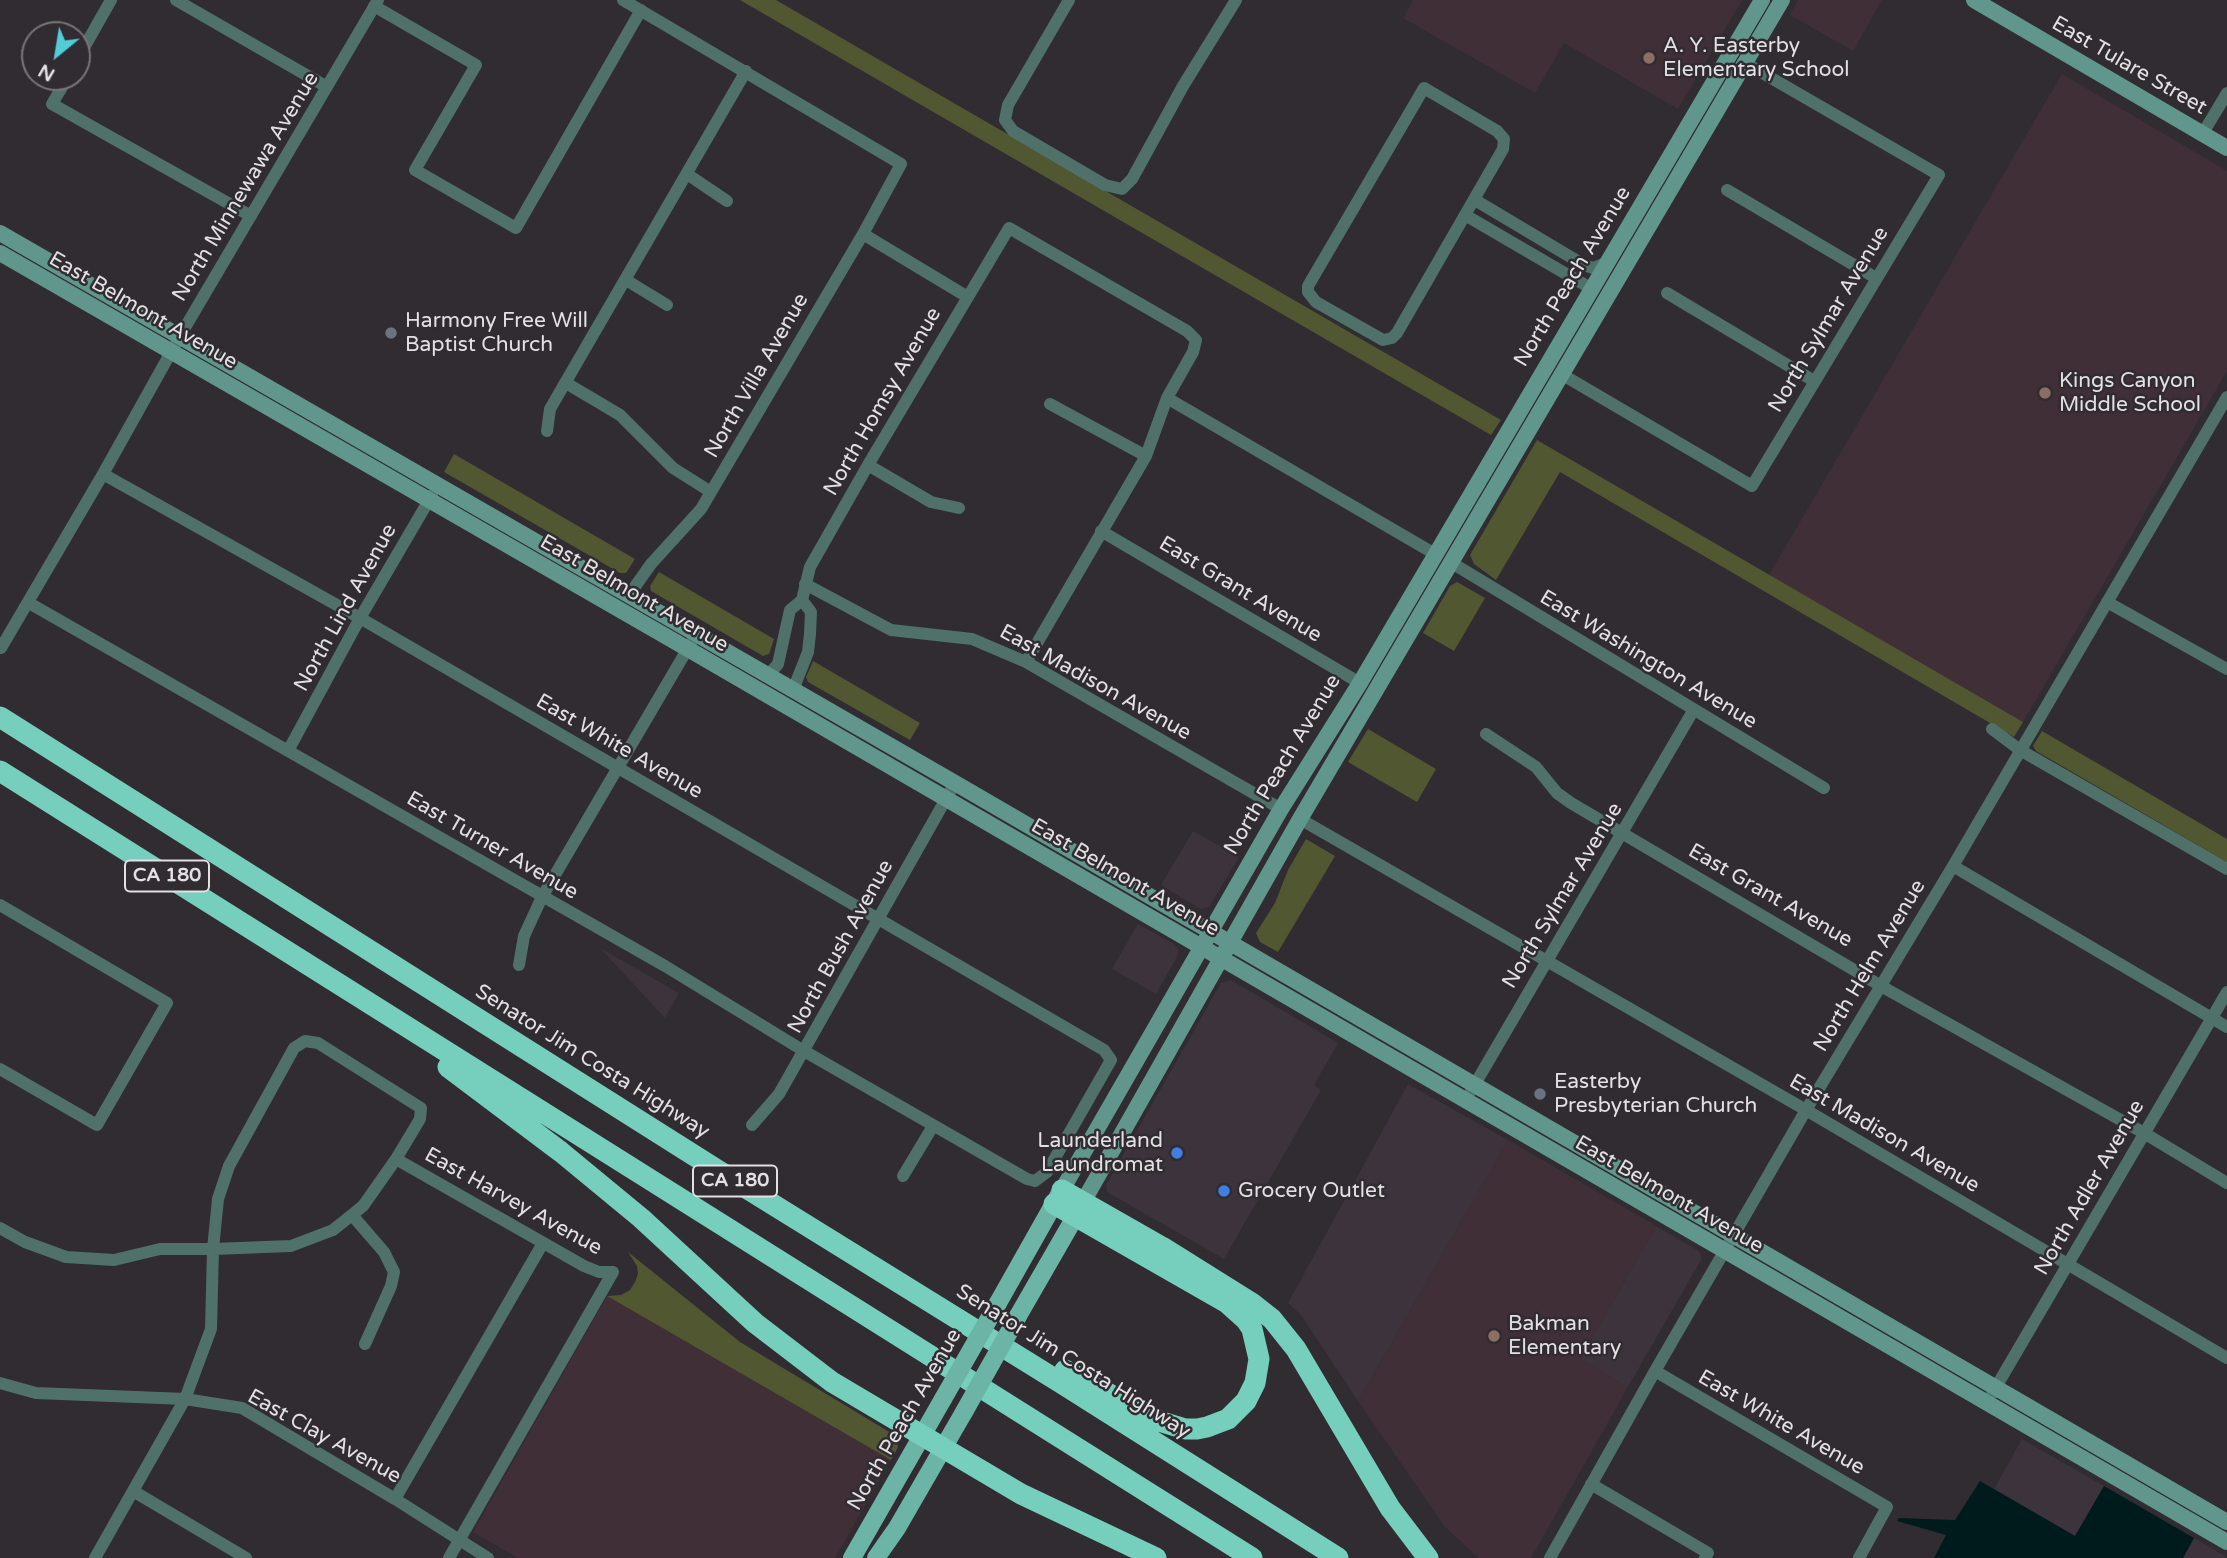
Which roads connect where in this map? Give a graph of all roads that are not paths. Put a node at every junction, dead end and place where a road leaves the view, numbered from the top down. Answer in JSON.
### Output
{"nodes":[{"id":1,"x":111,"y":0,"type":"edge"},
{"id":2,"x":176,"y":0,"type":"edge"},
{"id":3,"x":623,"y":0,"type":"edge"},
{"id":4,"x":1069,"y":0,"type":"edge"},
{"id":5,"x":1236,"y":0,"type":"edge"},
{"id":6,"x":1762,"y":0,"type":"edge"},
{"id":7,"x":1782,"y":0,"type":"edge"},
{"id":8,"x":1974,"y":0,"type":"edge"},
{"id":9,"x":376,"y":3,"type":"edge"},
{"id":10,"x":641,"y":10,"type":"junction"},
{"id":11,"x":91,"y":35,"type":"edge"},
{"id":12,"x":1747,"y":64,"type":"junction"},
{"id":13,"x":746,"y":71,"type":"junction"},
{"id":14,"x":327,"y":87,"type":"junction"},
{"id":15,"x":60,"y":91,"type":"edge"},
{"id":16,"x":2227,"y":93,"type":"edge"},
{"id":17,"x":2203,"y":134,"type":"junction"},
{"id":18,"x":2227,"y":148,"type":"edge"},
{"id":19,"x":687,"y":174,"type":"junction"},
{"id":20,"x":1727,"y":190,"type":"dead end"},
{"id":21,"x":1475,"y":200,"type":"junction"},
{"id":22,"x":726,"y":201,"type":"dead end"},
{"id":23,"x":1465,"y":215,"type":"junction"},
{"id":24,"x":251,"y":216,"type":"junction"},
{"id":25,"x":0,"y":233,"type":"edge"},
{"id":26,"x":863,"y":234,"type":"junction"},
{"id":27,"x":0,"y":253,"type":"edge"},
{"id":28,"x":1609,"y":261,"type":"junction"},
{"id":29,"x":1876,"y":278,"type":"junction"},
{"id":30,"x":626,"y":280,"type":"junction"},
{"id":31,"x":1592,"y":289,"type":"junction"},
{"id":32,"x":1667,"y":293,"type":"dead end"},
{"id":33,"x":966,"y":296,"type":"junction"},
{"id":34,"x":667,"y":305,"type":"dead end"},
{"id":35,"x":180,"y":336,"type":"junction"},
{"id":36,"x":171,"y":352,"type":"junction"},
{"id":37,"x":1563,"y":375,"type":"junction"},
{"id":38,"x":1814,"y":381,"type":"junction"},
{"id":39,"x":566,"y":383,"type":"junction"},
{"id":40,"x":2227,"y":397,"type":"edge"},
{"id":41,"x":1167,"y":398,"type":"junction"},
{"id":42,"x":1050,"y":404,"type":"dead end"},
{"id":43,"x":547,"y":431,"type":"dead end"},
{"id":44,"x":1146,"y":456,"type":"junction"},
{"id":45,"x":868,"y":465,"type":"junction"},
{"id":46,"x":103,"y":474,"type":"junction"},
{"id":47,"x":438,"y":485,"type":"junction"},
{"id":48,"x":1475,"y":488,"type":"junction"},
{"id":49,"x":711,"y":492,"type":"junction"},
{"id":50,"x":429,"y":501,"type":"junction"},
{"id":51,"x":959,"y":508,"type":"dead end"},
{"id":52,"x":1101,"y":531,"type":"junction"},
{"id":53,"x":1435,"y":554,"type":"junction"},
{"id":54,"x":1452,"y":563,"type":"junction"},
{"id":55,"x":804,"y":584,"type":"junction"},
{"id":56,"x":629,"y":595,"type":"junction"},
{"id":57,"x":802,"y":600,"type":"junction"},
{"id":58,"x":2107,"y":602,"type":"junction"},
{"id":59,"x":29,"y":603,"type":"junction"},
{"id":60,"x":360,"y":618,"type":"junction"},
{"id":61,"x":696,"y":634,"type":"junction"},
{"id":62,"x":1,"y":648,"type":"edge"},
{"id":63,"x":688,"y":649,"type":"junction"},
{"id":64,"x":1026,"y":663,"type":"junction"},
{"id":65,"x":2227,"y":669,"type":"edge"},
{"id":66,"x":765,"y":674,"type":"junction"},
{"id":67,"x":1360,"y":683,"type":"junction"},
{"id":68,"x":797,"y":692,"type":"junction"},
{"id":69,"x":1693,"y":711,"type":"junction"},
{"id":70,"x":0,"y":717,"type":"edge"},
{"id":71,"x":1992,"y":729,"type":"dead end"},
{"id":72,"x":1486,"y":734,"type":"dead end"},
{"id":73,"x":2020,"y":750,"type":"junction"},
{"id":74,"x":288,"y":751,"type":"junction"},
{"id":75,"x":619,"y":768,"type":"junction"},
{"id":76,"x":0,"y":771,"type":"edge"},
{"id":77,"x":1323,"y":780,"type":"junction"},
{"id":78,"x":955,"y":783,"type":"junction"},
{"id":79,"x":1824,"y":788,"type":"dead end"},
{"id":80,"x":946,"y":799,"type":"junction"},
{"id":81,"x":1281,"y":809,"type":"junction"},
{"id":82,"x":1300,"y":819,"type":"junction"},
{"id":83,"x":1623,"y":832,"type":"junction"},
{"id":84,"x":1953,"y":866,"type":"junction"},
{"id":85,"x":2227,"y":869,"type":"edge"},
{"id":86,"x":542,"y":897,"type":"junction"},
{"id":87,"x":0,"y":905,"type":"edge"},
{"id":88,"x":878,"y":920,"type":"junction"},
{"id":89,"x":1210,"y":931,"type":"junction"},
{"id":90,"x":1230,"y":943,"type":"junction"},
{"id":91,"x":1201,"y":947,"type":"junction"},
{"id":92,"x":1221,"y":958,"type":"junction"},
{"id":93,"x":1546,"y":961,"type":"junction"},
{"id":94,"x":519,"y":965,"type":"dead end"},
{"id":95,"x":334,"y":981,"type":"junction"},
{"id":96,"x":1882,"y":986,"type":"junction"},
{"id":97,"x":2227,"y":992,"type":"edge"},
{"id":98,"x":2212,"y":1018,"type":"junction"},
{"id":99,"x":2227,"y":1027,"type":"edge"},
{"id":100,"x":804,"y":1051,"type":"junction"},
{"id":101,"x":1111,"y":1060,"type":"joint"},
{"id":102,"x":0,"y":1069,"type":"edge"},
{"id":103,"x":1474,"y":1086,"type":"junction"},
{"id":104,"x":1465,"y":1101,"type":"junction"},
{"id":105,"x":1806,"y":1110,"type":"junction"},
{"id":106,"x":752,"y":1125,"type":"dead end"},
{"id":107,"x":933,"y":1126,"type":"junction"},
{"id":108,"x":2144,"y":1133,"type":"junction"},
{"id":109,"x":396,"y":1159,"type":"junction"},
{"id":110,"x":714,"y":1168,"type":"junction"},
{"id":111,"x":903,"y":1176,"type":"dead end"},
{"id":112,"x":2227,"y":1184,"type":"edge"},
{"id":113,"x":1058,"y":1197,"type":"junction"},
{"id":114,"x":1079,"y":1209,"type":"junction"},
{"id":115,"x":352,"y":1215,"type":"junction"},
{"id":116,"x":0,"y":1228,"type":"edge"},
{"id":117,"x":1734,"y":1237,"type":"junction"},
{"id":118,"x":543,"y":1243,"type":"junction"},
{"id":119,"x":213,"y":1250,"type":"junction"},
{"id":120,"x":1725,"y":1252,"type":"junction"},
{"id":121,"x":2067,"y":1265,"type":"junction"},
{"id":122,"x":365,"y":1344,"type":"dead end"},
{"id":123,"x":2227,"y":1359,"type":"edge"},
{"id":124,"x":1655,"y":1371,"type":"junction"},
{"id":125,"x":0,"y":1383,"type":"edge"},
{"id":126,"x":1996,"y":1388,"type":"junction"},
{"id":127,"x":185,"y":1399,"type":"junction"},
{"id":128,"x":1987,"y":1404,"type":"junction"},
{"id":129,"x":922,"y":1437,"type":"junction"},
{"id":130,"x":942,"y":1450,"type":"junction"},
{"id":131,"x":1591,"y":1484,"type":"junction"},
{"id":132,"x":133,"y":1491,"type":"junction"},
{"id":133,"x":396,"y":1499,"type":"junction"},
{"id":134,"x":2227,"y":1522,"type":"edge"},
{"id":135,"x":459,"y":1541,"type":"junction"},
{"id":136,"x":2227,"y":1542,"type":"edge"},
{"id":137,"x":858,"y":1553,"type":"edge"},
{"id":138,"x":1707,"y":1555,"type":"edge"},
{"id":139,"x":95,"y":1558,"type":"edge"},
{"id":140,"x":246,"y":1558,"type":"edge"},
{"id":141,"x":449,"y":1558,"type":"edge"},
{"id":142,"x":488,"y":1558,"type":"edge"},
{"id":143,"x":876,"y":1558,"type":"edge"},
{"id":144,"x":1156,"y":1558,"type":"edge"},
{"id":145,"x":1252,"y":1558,"type":"edge"},
{"id":146,"x":1338,"y":1558,"type":"edge"},
{"id":147,"x":1427,"y":1558,"type":"edge"},
{"id":148,"x":1550,"y":1558,"type":"edge"},
{"id":149,"x":1858,"y":1558,"type":"edge"}],
"edges":[{"from":1,"to":11,"type":"street"},
{"from":2,"to":14,"type":"street"},
{"from":3,"to":10,"type":"street"},
{"from":4,"to":5,"type":"street"},
{"from":6,"to":28,"type":"main road","name":"North Peach Avenue"},
{"from":7,"to":12,"type":"main road","name":"North Peach Avenue"},
{"from":8,"to":17,"type":"main road","name":"East Tulare Street"},
{"from":9,"to":10,"type":"street"},
{"from":9,"to":14,"type":"street","name":"North Minnewawa Avenue"},
{"from":10,"to":13,"type":"street"},
{"from":12,"to":29,"type":"street","name":"North Sylmar Avenue"},
{"from":12,"to":37,"type":"main road","name":"North Peach Avenue"},
{"from":13,"to":19,"type":"street"},
{"from":13,"to":26,"type":"street","name":"North Villa Avenue"},
{"from":14,"to":24,"type":"street","name":"North Minnewawa Avenue"},
{"from":15,"to":24,"type":"street"},
{"from":16,"to":17,"type":"street"},
{"from":17,"to":18,"type":"main road","name":"East Tulare Street"},
{"from":19,"to":22,"type":"street"},
{"from":19,"to":30,"type":"street"},
{"from":20,"to":29,"type":"street"},
{"from":21,"to":23,"type":"street"},
{"from":21,"to":23,"type":"street"},
{"from":21,"to":28,"type":"street"},
{"from":23,"to":31,"type":"street"},
{"from":24,"to":35,"type":"street","name":"North Minnewawa Avenue"},
{"from":25,"to":35,"type":"main road","name":"East Belmont Avenue"},
{"from":26,"to":33,"type":"street"},
{"from":26,"to":49,"type":"street","name":"North Villa Avenue"},
{"from":27,"to":36,"type":"main road","name":"East Belmont Avenue"},
{"from":28,"to":31,"type":"main road","name":"North Peach Avenue"},
{"from":29,"to":38,"type":"street","name":"North Sylmar Avenue"},
{"from":30,"to":34,"type":"street"},
{"from":30,"to":39,"type":"street"},
{"from":31,"to":37,"type":"main road"},
{"from":31,"to":48,"type":"main road","name":"North Peach Avenue"},
{"from":32,"to":38,"type":"street"},
{"from":33,"to":41,"type":"street","name":"North Homsy Avenue"},
{"from":33,"to":45,"type":"street","name":"North Homsy Avenue"},
{"from":35,"to":36,"type":"street","name":"North Minnewawa Avenue"},
{"from":35,"to":47,"type":"main road","name":"East Belmont Avenue"},
{"from":36,"to":46,"type":"street","name":"North Minnewawa Avenue"},
{"from":36,"to":50,"type":"main road","name":"East Belmont Avenue"},
{"from":37,"to":38,"type":"street","name":"North Sylmar Avenue"},
{"from":37,"to":54,"type":"main road","name":"North Peach Avenue"},
{"from":39,"to":43,"type":"street"},
{"from":39,"to":49,"type":"street"},
{"from":40,"to":58,"type":"street","name":"North Helm Avenue"},
{"from":41,"to":44,"type":"street"},
{"from":41,"to":53,"type":"street"},
{"from":42,"to":44,"type":"street"},
{"from":44,"to":52,"type":"street"},
{"from":45,"to":51,"type":"street"},
{"from":45,"to":55,"type":"street","name":"North Homsy Avenue"},
{"from":46,"to":59,"type":"street","name":"North Minnewawa Avenue"},
{"from":46,"to":60,"type":"street","name":"East White Avenue"},
{"from":47,"to":50,"type":"street","name":"North Lind Avenue"},
{"from":47,"to":56,"type":"main road","name":"East Belmont Avenue"},
{"from":48,"to":53,"type":"main road","name":"North Peach Avenue"},
{"from":48,"to":54,"type":"main road"},
{"from":49,"to":56,"type":"street","name":"North Villa Avenue"},
{"from":50,"to":60,"type":"street","name":"North Lind Avenue"},
{"from":50,"to":63,"type":"main road","name":"East Belmont Avenue"},
{"from":52,"to":64,"type":"street"},
{"from":52,"to":67,"type":"street","name":"East Grant Avenue"},
{"from":53,"to":67,"type":"main road","name":"North Peach Avenue"},
{"from":54,"to":69,"type":"street","name":"East Washington Avenue"},
{"from":54,"to":77,"type":"main road","name":"North Peach Avenue"},
{"from":55,"to":57,"type":"street","name":"North Homsy Avenue"},
{"from":55,"to":64,"type":"street","name":"East Madison Avenue"},
{"from":56,"to":61,"type":"main road","name":"East Belmont Avenue"},
{"from":57,"to":66,"type":"street","name":"North Homsy Avenue"},
{"from":57,"to":68,"type":"street","name":"North Homsy Avenue"},
{"from":58,"to":65,"type":"street"},
{"from":58,"to":73,"type":"street","name":"North Helm Avenue"},
{"from":59,"to":62,"type":"street","name":"North Minnewawa Avenue"},
{"from":59,"to":74,"type":"street","name":"East Turner Avenue"},
{"from":60,"to":74,"type":"street","name":"North Lind Avenue"},
{"from":60,"to":75,"type":"street","name":"East White Avenue"},
{"from":61,"to":63,"type":"street"},
{"from":61,"to":66,"type":"main road","name":"East Belmont Avenue"},
{"from":63,"to":75,"type":"street"},
{"from":63,"to":80,"type":"main road","name":"East Belmont Avenue"},
{"from":64,"to":81,"type":"street","name":"East Madison Avenue"},
{"from":66,"to":68,"type":"main road","name":"East Belmont Avenue"},
{"from":67,"to":77,"type":"main road"},
{"from":67,"to":81,"type":"main road","name":"North Peach Avenue"},
{"from":68,"to":78,"type":"main road","name":"East Belmont Avenue"},
{"from":69,"to":79,"type":"street","name":"East Washington Avenue"},
{"from":69,"to":83,"type":"street","name":"North Sylmar Avenue"},
{"from":70,"to":110,"type":"highway","name":"Senator Jim Costa Highway","number":"CA 180"},
{"from":71,"to":73,"type":"street"},
{"from":72,"to":83,"type":"street","name":"East Grant Avenue"},
{"from":73,"to":84,"type":"street","name":"North Helm Avenue"},
{"from":73,"to":85,"type":"street"},
{"from":74,"to":86,"type":"street","name":"East Turner Avenue"},
{"from":75,"to":86,"type":"street"},
{"from":75,"to":88,"type":"street","name":"East White Avenue"},
{"from":76,"to":95,"type":"highway","number":"CA 180"},
{"from":77,"to":82,"type":"main road","name":"North Peach Avenue"},
{"from":78,"to":80,"type":"street","name":"North Bush Avenue"},
{"from":78,"to":89,"type":"main road","name":"East Belmont Avenue"},
{"from":80,"to":88,"type":"street","name":"North Bush Avenue"},
{"from":80,"to":91,"type":"main road","name":"East Belmont Avenue"},
{"from":81,"to":89,"type":"main road","name":"North Peach Avenue"},
{"from":82,"to":90,"type":"main road","name":"North Peach Avenue"},
{"from":82,"to":93,"type":"street","name":"East Madison Avenue"},
{"from":83,"to":93,"type":"street","name":"North Sylmar Avenue"},
{"from":83,"to":96,"type":"street","name":"East Grant Avenue"},
{"from":84,"to":96,"type":"street","name":"North Helm Avenue"},
{"from":84,"to":98,"type":"street"},
{"from":86,"to":94,"type":"street"},
{"from":86,"to":100,"type":"street","name":"East Turner Avenue"},
{"from":87,"to":102,"type":"street"},
{"from":88,"to":100,"type":"street","name":"North Bush Avenue"},
{"from":88,"to":101,"type":"street","name":"East White Avenue"},
{"from":89,"to":90,"type":"main road","name":"East Belmont Avenue"},
{"from":89,"to":91,"type":"main road","name":"North Peach Avenue"},
{"from":90,"to":92,"type":"main road","name":"North Peach Avenue"},
{"from":90,"to":103,"type":"main road","name":"East Belmont Avenue"},
{"from":91,"to":92,"type":"main road","name":"East Belmont Avenue"},
{"from":91,"to":113,"type":"main road","name":"North Peach Avenue"},
{"from":92,"to":104,"type":"main road","name":"East Belmont Avenue"},
{"from":92,"to":114,"type":"main road","name":"North Peach Avenue"},
{"from":93,"to":103,"type":"street","name":"North Sylmar Avenue"},
{"from":93,"to":105,"type":"street","name":"East Madison Avenue"},
{"from":95,"to":129,"type":"highway"},
{"from":95,"to":145,"type":"highway","number":"CA 180"},
{"from":96,"to":105,"type":"street","name":"North Helm Avenue"},
{"from":96,"to":108,"type":"street","name":"East Grant Avenue"},
{"from":97,"to":98,"type":"street","name":"North Adler Avenue"},
{"from":98,"to":99,"type":"street"},
{"from":98,"to":108,"type":"street","name":"North Adler Avenue"},
{"from":100,"to":106,"type":"street","name":"North Bush Avenue"},
{"from":100,"to":107,"type":"street","name":"East Turner Avenue"},
{"from":101,"to":107,"type":"street","name":"East Turner Avenue"},
{"from":103,"to":104,"type":"street","name":"North Sylmar Avenue"},
{"from":103,"to":117,"type":"main road","name":"East Belmont Avenue"},
{"from":104,"to":120,"type":"main road","name":"East Belmont Avenue"},
{"from":105,"to":117,"type":"street","name":"North Helm Avenue"},
{"from":105,"to":121,"type":"street","name":"East Madison Avenue"},
{"from":107,"to":111,"type":"street"},
{"from":108,"to":112,"type":"street","name":"East Grant Avenue"},
{"from":108,"to":121,"type":"street","name":"North Adler Avenue"},
{"from":109,"to":115,"type":"street"},
{"from":109,"to":118,"type":"street","name":"East Harvey Avenue"},
{"from":109,"to":119,"type":"street"},
{"from":110,"to":114,"type":"highway"},
{"from":110,"to":146,"type":"highway","name":"Senator Jim Costa Highway","number":"CA 180"},
{"from":113,"to":114,"type":"highway"},
{"from":113,"to":129,"type":"main road","name":"North Peach Avenue","bridge":true},
{"from":114,"to":130,"type":"main road","name":"North Peach Avenue","bridge":true},
{"from":114,"to":147,"type":"highway"},
{"from":115,"to":119,"type":"street"},
{"from":115,"to":122,"type":"street"},
{"from":116,"to":119,"type":"street"},
{"from":117,"to":120,"type":"street","name":"North Helm Avenue"},
{"from":117,"to":126,"type":"main road","name":"East Belmont Avenue"},
{"from":118,"to":133,"type":"street"},
{"from":118,"to":135,"type":"street","name":"East Harvey Avenue"},
{"from":119,"to":127,"type":"street"},
{"from":120,"to":124,"type":"street","name":"North Helm Avenue"},
{"from":120,"to":128,"type":"main road","name":"East Belmont Avenue"},
{"from":121,"to":123,"type":"street","name":"East Madison Avenue"},
{"from":121,"to":126,"type":"street","name":"North Adler Avenue"},
{"from":124,"to":131,"type":"street","name":"North Helm Avenue"},
{"from":124,"to":149,"type":"street","name":"East White Avenue"},
{"from":125,"to":127,"type":"street","name":"East Clay Avenue"},
{"from":126,"to":128,"type":"street","name":"North Adler Avenue"},
{"from":126,"to":134,"type":"main road","name":"East Belmont Avenue"},
{"from":127,"to":132,"type":"street"},
{"from":127,"to":133,"type":"street","name":"East Clay Avenue"},
{"from":128,"to":136,"type":"main road","name":"East Belmont Avenue"},
{"from":129,"to":130,"type":"highway"},
{"from":129,"to":137,"type":"main road","name":"North Peach Avenue"},
{"from":130,"to":143,"type":"main road","name":"North Peach Avenue"},
{"from":130,"to":144,"type":"highway"},
{"from":131,"to":138,"type":"street"},
{"from":131,"to":148,"type":"street","name":"North Helm Avenue"},
{"from":132,"to":139,"type":"street"},
{"from":132,"to":140,"type":"street"},
{"from":133,"to":135,"type":"street","name":"East Clay Avenue"},
{"from":135,"to":141,"type":"street"},
{"from":135,"to":142,"type":"street","name":"East Clay Avenue"}]}
